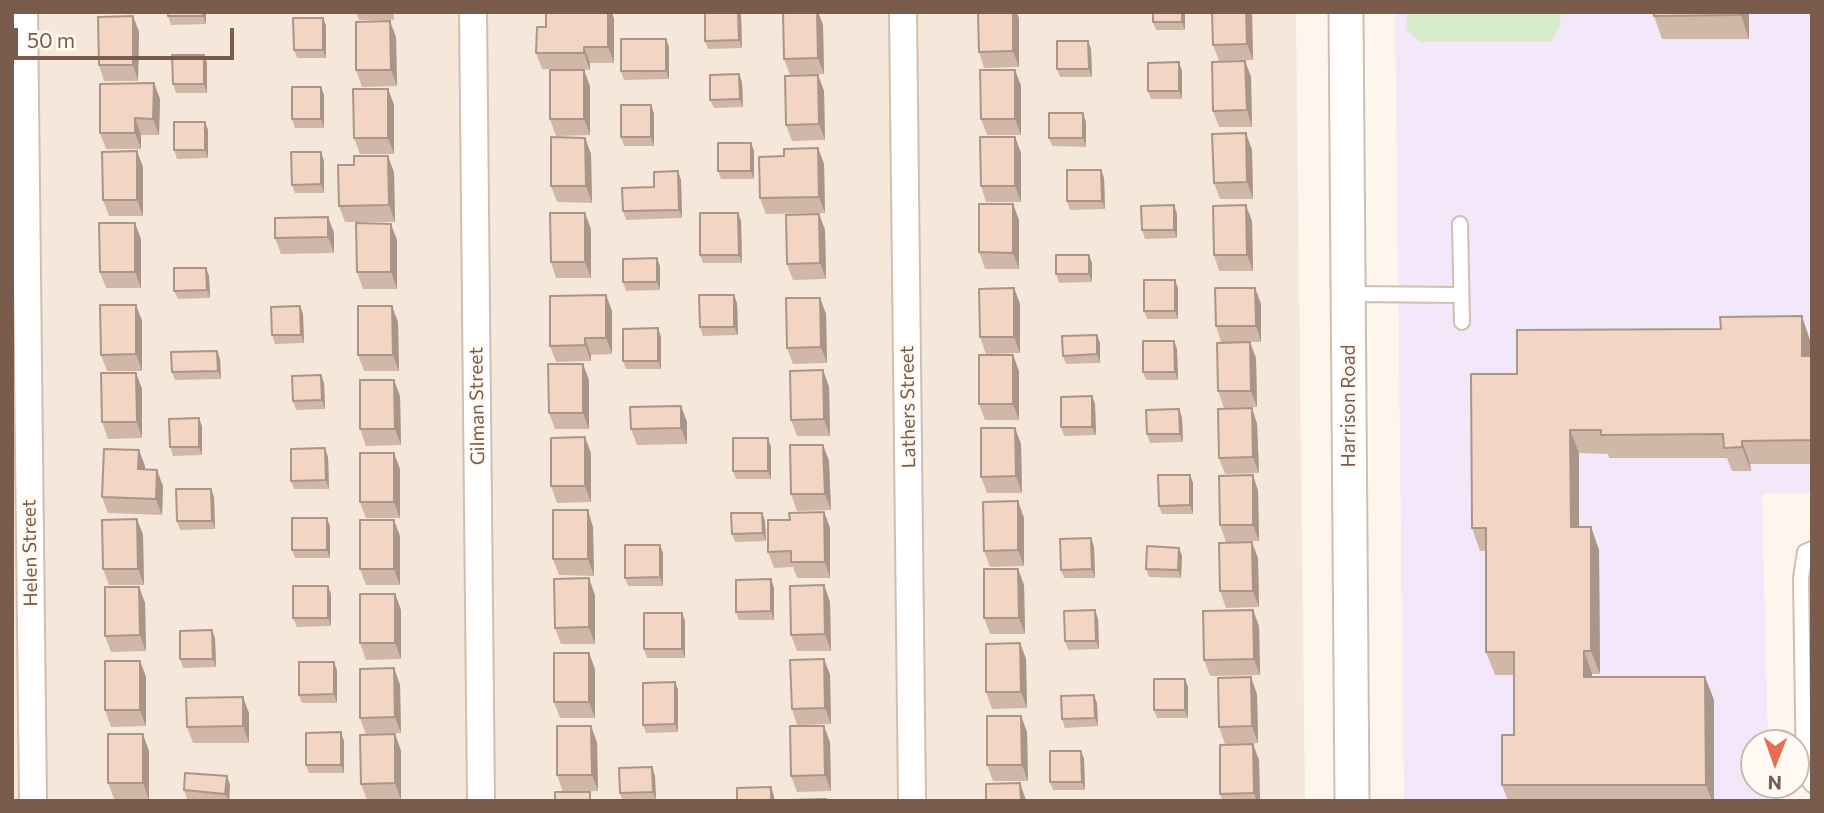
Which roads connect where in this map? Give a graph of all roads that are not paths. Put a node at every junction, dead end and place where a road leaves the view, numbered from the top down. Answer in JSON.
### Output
{"nodes":[{"id":1,"x":24,"y":12,"type":"edge"},
{"id":2,"x":473,"y":12,"type":"edge"},
{"id":3,"x":903,"y":12,"type":"edge"},
{"id":4,"x":1346,"y":12,"type":"edge"},
{"id":5,"x":1460,"y":224,"type":"dead end"},
{"id":6,"x":1349,"y":293,"type":"junction"},
{"id":7,"x":1461,"y":295,"type":"junction"},
{"id":8,"x":1462,"y":322,"type":"dead end"},
{"id":9,"x":1812,"y":549,"type":"edge"},
{"id":10,"x":1812,"y":785,"type":"edge"},
{"id":11,"x":33,"y":801,"type":"edge"},
{"id":12,"x":481,"y":801,"type":"edge"},
{"id":13,"x":912,"y":801,"type":"edge"},
{"id":14,"x":1352,"y":801,"type":"edge"}],
"edges":[{"from":1,"to":11,"type":"street","name":"Helen Street"},
{"from":2,"to":12,"type":"street","name":"Gilman Street"},
{"from":3,"to":13,"type":"street","name":"Lathers Street"},
{"from":4,"to":6,"type":"street","name":"Harrison Road"},
{"from":5,"to":7,"type":"lane"},
{"from":6,"to":7,"type":"lane"},
{"from":6,"to":14,"type":"street","name":"Harrison Road"},
{"from":7,"to":8,"type":"lane"},
{"from":9,"to":10,"type":"lane"}]}
